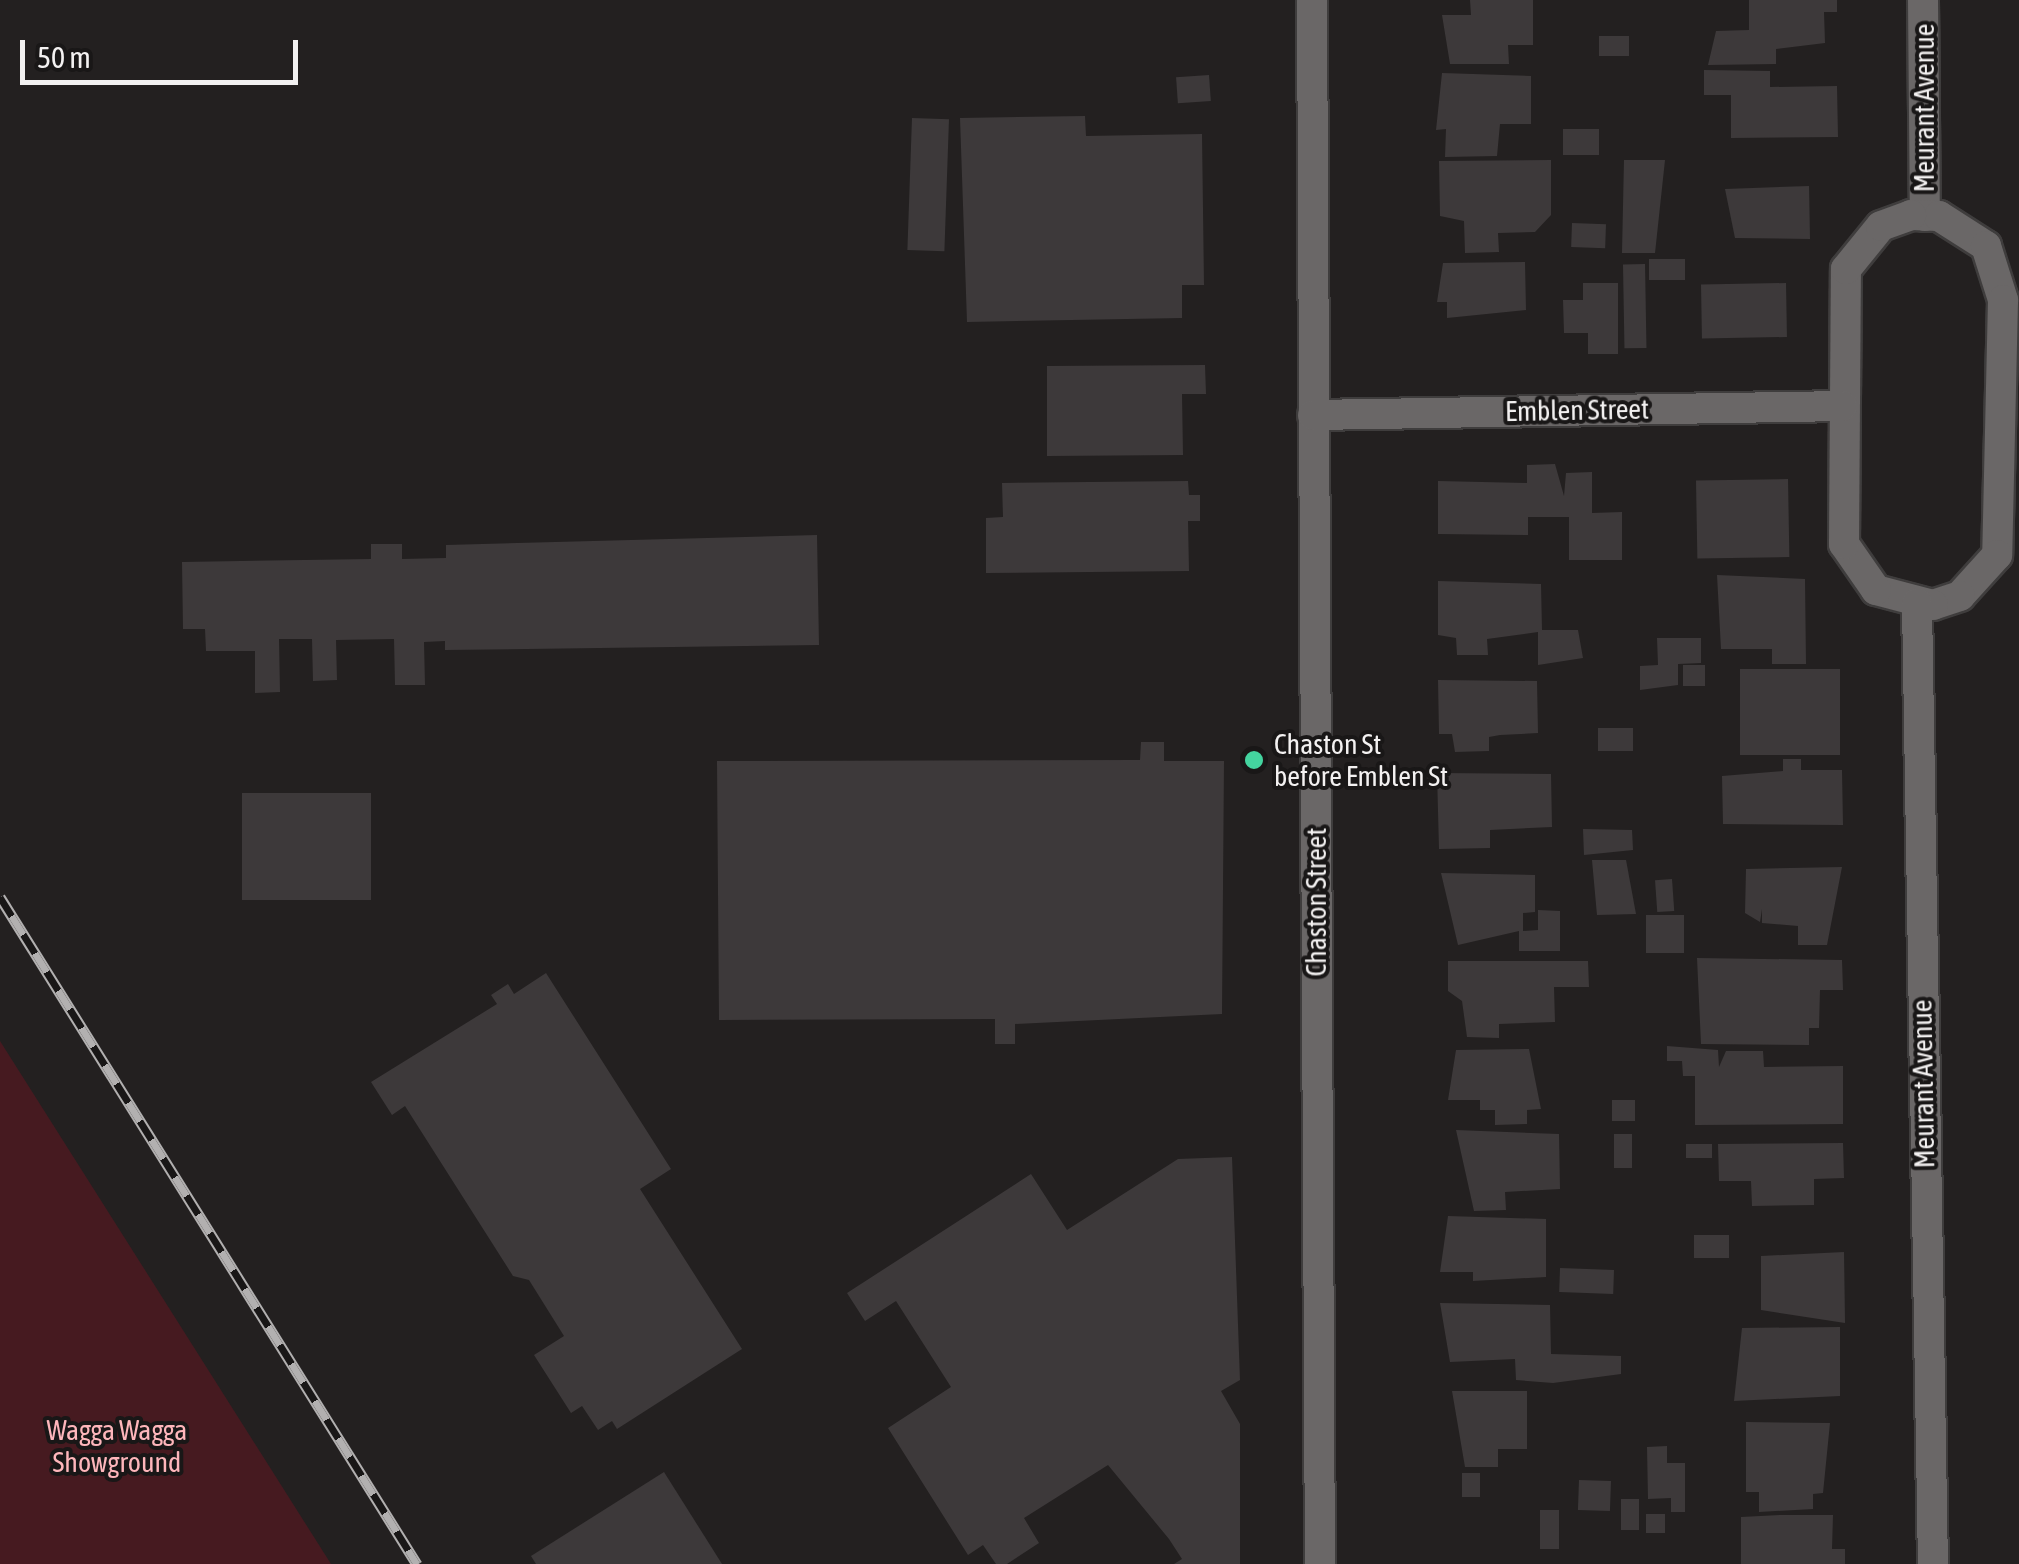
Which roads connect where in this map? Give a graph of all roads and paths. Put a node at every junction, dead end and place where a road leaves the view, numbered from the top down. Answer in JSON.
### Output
{"nodes":[{"id":1,"x":1312,"y":0,"type":"edge"},
{"id":2,"x":1924,"y":0,"type":"edge"},
{"id":3,"x":1925,"y":216,"type":"junction"},
{"id":4,"x":1842,"y":406,"type":"junction"},
{"id":5,"x":1313,"y":414,"type":"junction"},
{"id":6,"x":2012,"y":414,"type":"edge"},
{"id":7,"x":1917,"y":603,"type":"junction"},
{"id":8,"x":1320,"y":1564,"type":"edge"},
{"id":9,"x":1933,"y":1564,"type":"edge"}],
"edges":[{"from":1,"to":5,"type":"street","name":"Chaston Street"},
{"from":2,"to":3,"type":"street","name":"Meurant Avenue"},
{"from":3,"to":4,"type":"street","name":"Meurant Avenue"},
{"from":3,"to":6,"type":"street","name":"Meurant Avenue"},
{"from":4,"to":5,"type":"street","name":"Emblen Street"},
{"from":4,"to":7,"type":"street","name":"Meurant Avenue"},
{"from":5,"to":8,"type":"street","name":"Chaston Street"},
{"from":6,"to":7,"type":"street","name":"Meurant Avenue"},
{"from":7,"to":9,"type":"street","name":"Meurant Avenue"}]}
